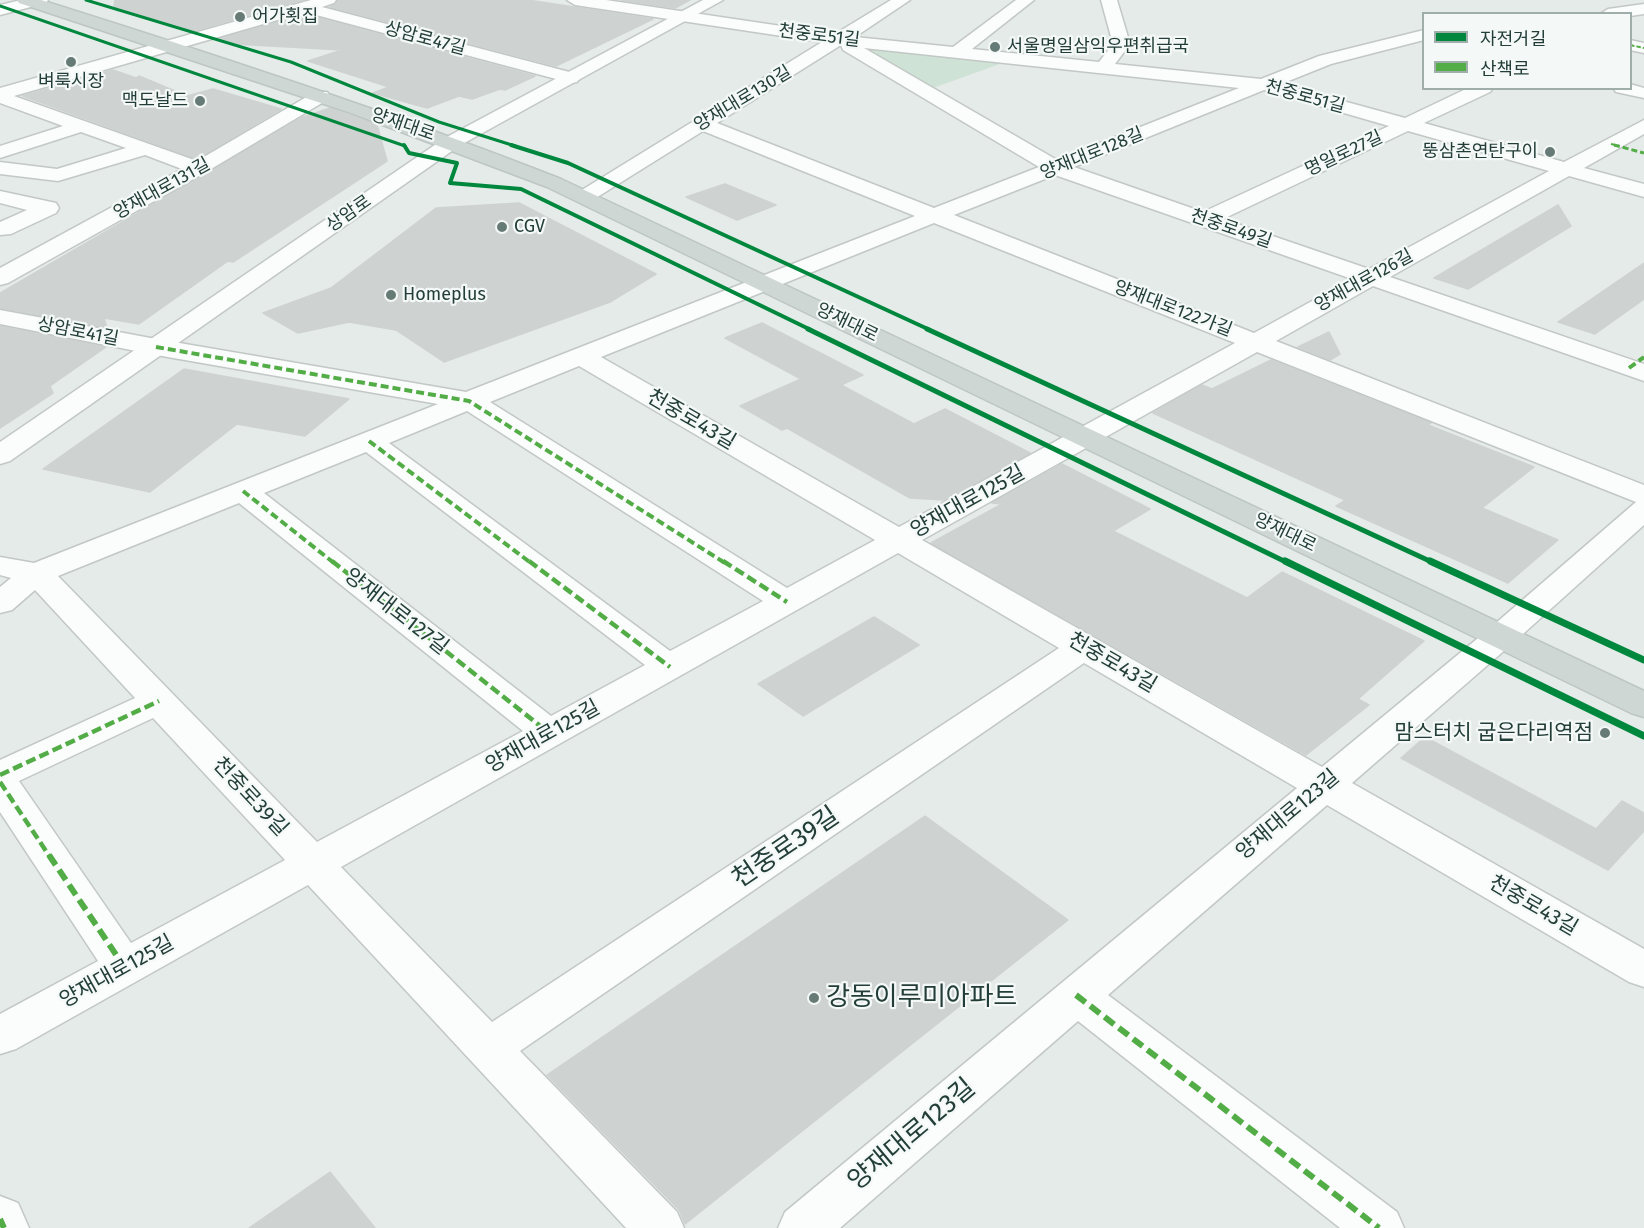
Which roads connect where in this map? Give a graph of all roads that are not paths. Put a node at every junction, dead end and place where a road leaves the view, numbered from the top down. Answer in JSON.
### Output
{"nodes":[{"id":1,"x":280,"y":0,"type":"edge"},
{"id":2,"x":328,"y":0,"type":"edge"},
{"id":3,"x":575,"y":0,"type":"edge"},
{"id":4,"x":715,"y":0,"type":"edge"},
{"id":5,"x":902,"y":0,"type":"edge"},
{"id":6,"x":1026,"y":0,"type":"edge"},
{"id":7,"x":1109,"y":0,"type":"edge"},
{"id":8,"x":32,"y":1,"type":"edge"},
{"id":9,"x":304,"y":7,"type":"junction"},
{"id":10,"x":1644,"y":9,"type":"edge"},
{"id":11,"x":0,"y":10,"type":"edge"},
{"id":12,"x":1622,"y":12,"type":"edge"},
{"id":13,"x":681,"y":17,"type":"junction"},
{"id":14,"x":1422,"y":35,"type":"edge"},
{"id":15,"x":1404,"y":39,"type":"junction"},
{"id":16,"x":840,"y":40,"type":"junction"},
{"id":17,"x":1422,"y":43,"type":"edge"},
{"id":18,"x":166,"y":46,"type":"junction"},
{"id":19,"x":957,"y":52,"type":"junction"},
{"id":20,"x":1104,"y":68,"type":"junction"},
{"id":21,"x":571,"y":78,"type":"junction"},
{"id":22,"x":1265,"y":85,"type":"junction"},
{"id":23,"x":1480,"y":90,"type":"edge"},
{"id":24,"x":0,"y":95,"type":"edge"},
{"id":25,"x":321,"y":96,"type":"junction"},
{"id":26,"x":702,"y":124,"type":"junction"},
{"id":27,"x":1406,"y":125,"type":"junction"},
{"id":28,"x":82,"y":126,"type":"junction"},
{"id":29,"x":1644,"y":126,"type":"edge"},
{"id":30,"x":452,"y":142,"type":"junction"},
{"id":31,"x":1611,"y":144,"type":"junction"},
{"id":32,"x":145,"y":149,"type":"junction"},
{"id":33,"x":0,"y":152,"type":"edge"},
{"id":34,"x":1644,"y":153,"type":"edge"},
{"id":35,"x":0,"y":168,"type":"edge"},
{"id":36,"x":199,"y":168,"type":"junction"},
{"id":37,"x":1056,"y":168,"type":"junction"},
{"id":38,"x":1566,"y":169,"type":"junction"},
{"id":39,"x":1644,"y":190,"type":"edge"},
{"id":40,"x":584,"y":197,"type":"junction"},
{"id":41,"x":0,"y":198,"type":"edge"},
{"id":42,"x":933,"y":216,"type":"junction"},
{"id":43,"x":1203,"y":220,"type":"junction"},
{"id":44,"x":2,"y":229,"type":"edge"},
{"id":45,"x":62,"y":244,"type":"junction"},
{"id":46,"x":0,"y":278,"type":"edge"},
{"id":47,"x":1371,"y":278,"type":"junction"},
{"id":48,"x":764,"y":283,"type":"junction"},
{"id":49,"x":0,"y":317,"type":"edge"},
{"id":50,"x":1257,"y":341,"type":"junction"},
{"id":51,"x":156,"y":347,"type":"junction"},
{"id":52,"x":580,"y":356,"type":"junction"},
{"id":53,"x":1639,"y":366,"type":"edge"},
{"id":54,"x":469,"y":401,"type":"junction"},
{"id":55,"x":1085,"y":438,"type":"junction"},
{"id":56,"x":369,"y":441,"type":"junction"},
{"id":57,"x":0,"y":455,"type":"edge"},
{"id":58,"x":243,"y":491,"type":"junction"},
{"id":59,"x":1644,"y":495,"type":"edge"},
{"id":60,"x":1644,"y":509,"type":"edge"},
{"id":61,"x":899,"y":540,"type":"junction"},
{"id":62,"x":19,"y":570,"type":"edge"},
{"id":63,"x":787,"y":602,"type":"junction"},
{"id":64,"x":0,"y":603,"type":"edge"},
{"id":65,"x":1501,"y":636,"type":"junction"},
{"id":66,"x":1084,"y":647,"type":"junction"},
{"id":67,"x":670,"y":667,"type":"junction"},
{"id":68,"x":159,"y":701,"type":"junction"},
{"id":69,"x":1644,"y":705,"type":"edge"},
{"id":70,"x":549,"y":733,"type":"junction"},
{"id":71,"x":0,"y":775,"type":"edge"},
{"id":72,"x":0,"y":782,"type":"edge"},
{"id":73,"x":1323,"y":785,"type":"junction"},
{"id":74,"x":313,"y":864,"type":"junction"},
{"id":75,"x":125,"y":968,"type":"junction"},
{"id":76,"x":1644,"y":970,"type":"edge"},
{"id":77,"x":1076,"y":995,"type":"junction"},
{"id":78,"x":0,"y":1036,"type":"edge"},
{"id":79,"x":489,"y":1048,"type":"junction"},
{"id":80,"x":0,"y":1219,"type":"edge"},
{"id":81,"x":4,"y":1228,"type":"edge"},
{"id":82,"x":659,"y":1228,"type":"edge"},
{"id":83,"x":803,"y":1228,"type":"edge"},
{"id":84,"x":1379,"y":1228,"type":"edge"}],
"edges":[{"from":1,"to":9,"type":"street","name":"상암로47길"},
{"from":2,"to":9,"type":"street"},
{"from":3,"to":13,"type":"street","name":"천중로51길"},
{"from":4,"to":13,"type":"street","name":"상암로"},
{"from":5,"to":16,"type":"street","name":"양재대로130길"},
{"from":6,"to":19,"type":"street"},
{"from":7,"to":20,"type":"street"},
{"from":8,"to":11,"type":"street"},
{"from":8,"to":18,"type":"main road","name":"양재대로"},
{"from":9,"to":18,"type":"street"},
{"from":9,"to":21,"type":"street","name":"상암로47길"},
{"from":10,"to":12,"type":"street"},
{"from":13,"to":16,"type":"street","name":"천중로51길"},
{"from":13,"to":21,"type":"street","name":"상암로"},
{"from":14,"to":15,"type":"street","name":"양재대로128길"},
{"from":15,"to":17,"type":"street"},
{"from":15,"to":22,"type":"street","name":"양재대로128길"},
{"from":16,"to":19,"type":"street","name":"천중로51길"},
{"from":16,"to":26,"type":"street","name":"양재대로130길"},
{"from":16,"to":37,"type":"street","name":"천중로49길"},
{"from":18,"to":24,"type":"street"},
{"from":18,"to":25,"type":"main road","name":"양재대로"},
{"from":19,"to":20,"type":"street","name":"천중로51길"},
{"from":20,"to":22,"type":"street","name":"천중로51길"},
{"from":21,"to":30,"type":"street","name":"상암로"},
{"from":22,"to":27,"type":"street","name":"천중로51길"},
{"from":22,"to":37,"type":"street","name":"양재대로128길"},
{"from":23,"to":27,"type":"street","name":"명일로27길"},
{"from":24,"to":28,"type":"street"},
{"from":25,"to":30,"type":"main road","name":"양재대로"},
{"from":25,"to":36,"type":"street","name":"양재대로131길"},
{"from":26,"to":40,"type":"street","name":"양재대로130길"},
{"from":26,"to":42,"type":"street","name":"양재대로122가길"},
{"from":27,"to":38,"type":"street","name":"천중로51길"},
{"from":27,"to":43,"type":"street","name":"명일로27길"},
{"from":28,"to":32,"type":"street"},
{"from":28,"to":33,"type":"street"},
{"from":29,"to":31,"type":"street","name":"양재대로126길"},
{"from":30,"to":40,"type":"main road","name":"양재대로"},
{"from":30,"to":51,"type":"street","name":"상암로"},
{"from":31,"to":34,"type":"street"},
{"from":31,"to":38,"type":"street","name":"양재대로126길"},
{"from":32,"to":35,"type":"street"},
{"from":32,"to":36,"type":"street"},
{"from":36,"to":45,"type":"street","name":"양재대로131길"},
{"from":37,"to":42,"type":"street","name":"양재대로128길"},
{"from":37,"to":43,"type":"street","name":"천중로49길"},
{"from":38,"to":39,"type":"street","name":"천중로51길"},
{"from":38,"to":47,"type":"street","name":"양재대로126길"},
{"from":40,"to":48,"type":"main road","name":"양재대로"},
{"from":41,"to":44,"type":"street"},
{"from":42,"to":48,"type":"street","name":"양재대로128길"},
{"from":42,"to":50,"type":"street","name":"양재대로122가길"},
{"from":43,"to":47,"type":"street","name":"천중로49길"},
{"from":44,"to":45,"type":"street"},
{"from":45,"to":46,"type":"street","name":"양재대로131길"},
{"from":47,"to":50,"type":"street","name":"양재대로126길"},
{"from":47,"to":53,"type":"street","name":"천중로49길"},
{"from":48,"to":52,"type":"street"},
{"from":48,"to":55,"type":"main road","name":"양재대로"},
{"from":49,"to":51,"type":"street","name":"상암로41길"},
{"from":50,"to":55,"type":"street","name":"양재대로126길"},
{"from":50,"to":59,"type":"street","name":"양재대로122가길"},
{"from":51,"to":54,"type":"street","name":"상암로41길"},
{"from":51,"to":57,"type":"street","name":"상암로"},
{"from":52,"to":54,"type":"street"},
{"from":52,"to":61,"type":"street","name":"천중로43길"},
{"from":54,"to":56,"type":"street"},
{"from":54,"to":63,"type":"street"},
{"from":55,"to":61,"type":"street","name":"양재대로125길"},
{"from":55,"to":65,"type":"main road","name":"양재대로"},
{"from":56,"to":58,"type":"street"},
{"from":56,"to":67,"type":"street"},
{"from":58,"to":62,"type":"street"},
{"from":58,"to":70,"type":"street","name":"양재대로127길"},
{"from":60,"to":65,"type":"street","name":"양재대로123길"},
{"from":61,"to":63,"type":"street","name":"양재대로125길"},
{"from":61,"to":66,"type":"street","name":"천중로43길"},
{"from":62,"to":64,"type":"street"},
{"from":62,"to":68,"type":"street","name":"천중로39길"},
{"from":63,"to":67,"type":"street","name":"양재대로125길"},
{"from":65,"to":69,"type":"main road","name":"양재대로"},
{"from":65,"to":73,"type":"street","name":"양재대로123길"},
{"from":66,"to":73,"type":"street","name":"천중로43길"},
{"from":66,"to":79,"type":"street","name":"천중로39길"},
{"from":67,"to":70,"type":"street","name":"양재대로125길"},
{"from":68,"to":71,"type":"street"},
{"from":68,"to":74,"type":"street","name":"천중로39길"},
{"from":70,"to":74,"type":"street","name":"양재대로125길"},
{"from":72,"to":75,"type":"street"},
{"from":73,"to":76,"type":"street","name":"천중로43길"},
{"from":73,"to":77,"type":"street","name":"양재대로123길"},
{"from":74,"to":75,"type":"street","name":"양재대로125길"},
{"from":74,"to":79,"type":"street","name":"천중로39길"},
{"from":75,"to":78,"type":"street","name":"양재대로125길"},
{"from":77,"to":83,"type":"street","name":"양재대로123길"},
{"from":77,"to":84,"type":"street"},
{"from":79,"to":82,"type":"street","name":"천중로39길"},
{"from":80,"to":81,"type":"street"}]}
